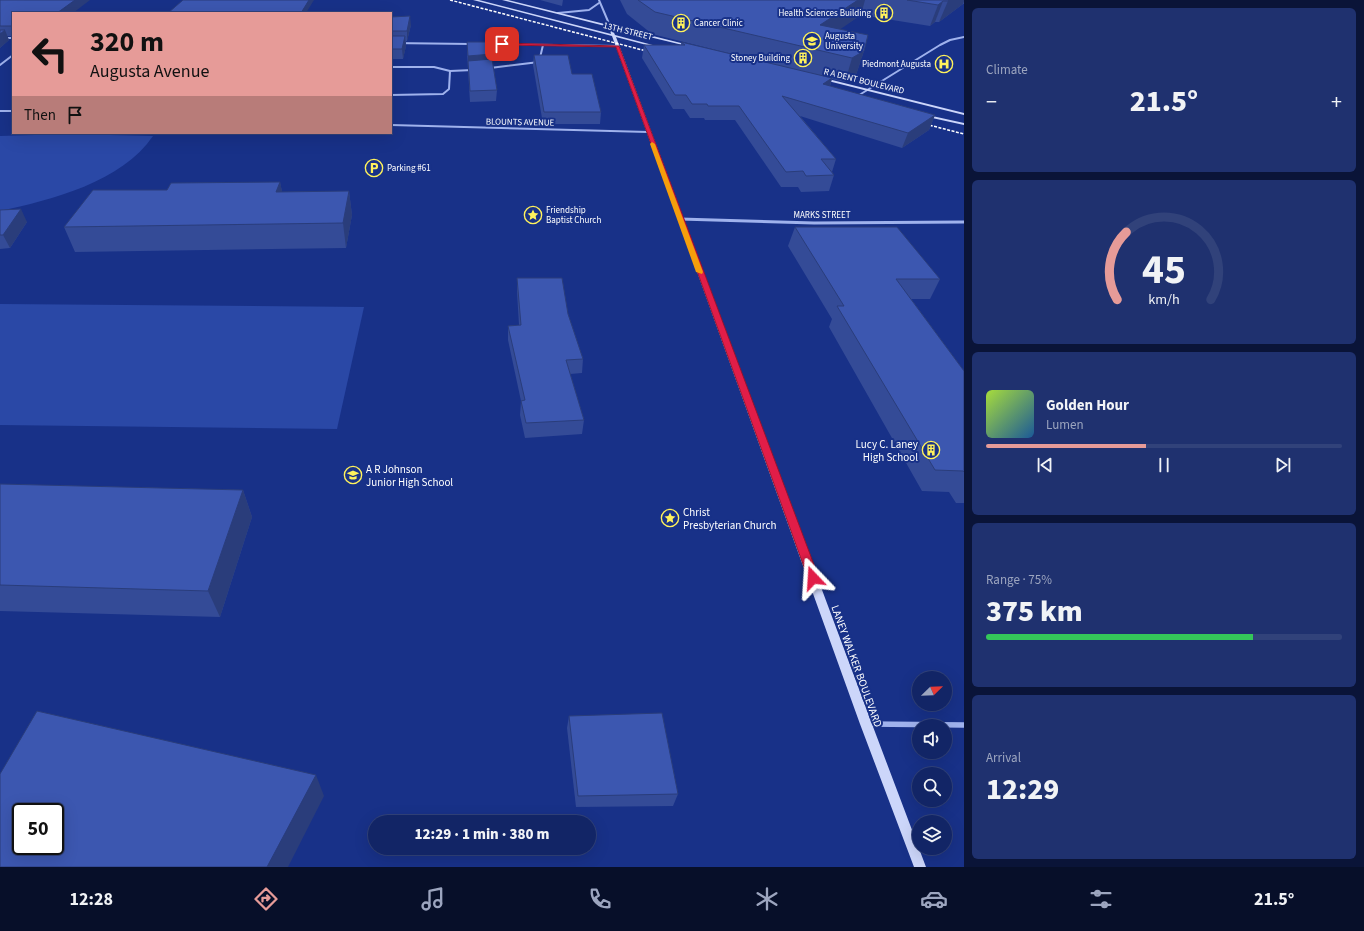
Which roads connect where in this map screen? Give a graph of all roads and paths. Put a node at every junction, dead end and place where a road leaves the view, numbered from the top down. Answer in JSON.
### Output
{"nodes":[{"id":1,"x":475,"y":0,"type":"edge"},
{"id":2,"x":504,"y":0,"type":"edge"},
{"id":3,"x":599,"y":1,"type":"edge"},
{"id":4,"x":558,"y":13,"type":"junction"},
{"id":5,"x":610,"y":26,"type":"junction"},
{"id":6,"x":613,"y":35,"type":"junction"},
{"id":7,"x":964,"y":37,"type":"edge"},
{"id":8,"x":0,"y":38,"type":"edge"},
{"id":9,"x":12,"y":38,"type":"edge"},
{"id":10,"x":392,"y":43,"type":"edge"},
{"id":11,"x":477,"y":44,"type":"edge"},
{"id":12,"x":484,"y":44,"type":"edge"},
{"id":13,"x":543,"y":45,"type":"junction"},
{"id":14,"x":617,"y":46,"type":"junction"},
{"id":15,"x":698,"y":48,"type":"edge"},
{"id":16,"x":671,"y":50,"type":"edge"},
{"id":17,"x":12,"y":56,"type":"edge"},
{"id":18,"x":0,"y":66,"type":"edge"},
{"id":19,"x":392,"y":67,"type":"edge"},
{"id":20,"x":488,"y":68,"type":"edge"},
{"id":21,"x":474,"y":70,"type":"edge"},
{"id":22,"x":450,"y":71,"type":"junction"},
{"id":23,"x":814,"y":76,"type":"edge"},
{"id":24,"x":868,"y":90,"type":"junction"},
{"id":25,"x":392,"y":95,"type":"edge"},
{"id":26,"x":848,"y":95,"type":"edge"},
{"id":27,"x":856,"y":97,"type":"junction"},
{"id":28,"x":864,"y":99,"type":"edge"},
{"id":29,"x":0,"y":111,"type":"edge"},
{"id":30,"x":12,"y":111,"type":"edge"},
{"id":31,"x":918,"y":113,"type":"edge"},
{"id":32,"x":964,"y":114,"type":"edge"},
{"id":33,"x":964,"y":124,"type":"edge"},
{"id":34,"x":392,"y":126,"type":"edge"},
{"id":35,"x":648,"y":132,"type":"junction"},
{"id":36,"x":680,"y":219,"type":"junction"},
{"id":37,"x":964,"y":222,"type":"edge"},
{"id":38,"x":866,"y":724,"type":"junction"},
{"id":39,"x":964,"y":725,"type":"edge"},
{"id":40,"x":920,"y":867,"type":"edge"}],
"edges":[{"from":1,"to":6,"type":"main road","name":"13TH STREET"},
{"from":2,"to":4,"type":"main road"},
{"from":3,"to":4,"type":"street"},
{"from":3,"to":5,"type":"street","name":"LANEY WALKER BOULEVARD"},
{"from":4,"to":5,"type":"main road"},
{"from":5,"to":6,"type":"main road","name":"LANEY WALKER BOULEVARD"},
{"from":5,"to":15,"type":"main road"},
{"from":6,"to":14,"type":"main road","name":"LANEY WALKER BOULEVARD"},
{"from":6,"to":16,"type":"main road","name":"13TH STREET"},
{"from":7,"to":24,"type":"street"},
{"from":8,"to":9,"type":"street"},
{"from":10,"to":11,"type":"street"},
{"from":12,"to":13,"type":"street"},
{"from":13,"to":14,"type":"street"},
{"from":13,"to":20,"type":"street"},
{"from":14,"to":35,"type":"main road","name":"LANEY WALKER BOULEVARD"},
{"from":17,"to":18,"type":"street"},
{"from":19,"to":22,"type":"street"},
{"from":21,"to":22,"type":"street"},
{"from":22,"to":25,"type":"street"},
{"from":23,"to":24,"type":"main road","name":"R A DENT BOULEVARD"},
{"from":24,"to":27,"type":"street"},
{"from":24,"to":32,"type":"main road","name":"R A DENT BOULEVARD"},
{"from":26,"to":27,"type":"main road"},
{"from":27,"to":28,"type":"main road"},
{"from":29,"to":30,"type":"street"},
{"from":31,"to":33,"type":"main road"},
{"from":34,"to":35,"type":"street","name":"BLOUNTS AVENUE"},
{"from":35,"to":36,"type":"main road","name":"LANEY WALKER BOULEVARD"},
{"from":36,"to":37,"type":"street","name":"MARKS STREET"},
{"from":36,"to":38,"type":"main road","name":"LANEY WALKER BOULEVARD"},
{"from":38,"to":39,"type":"street"},
{"from":38,"to":40,"type":"main road","name":"LANEY WALKER BOULEVARD"}]}
